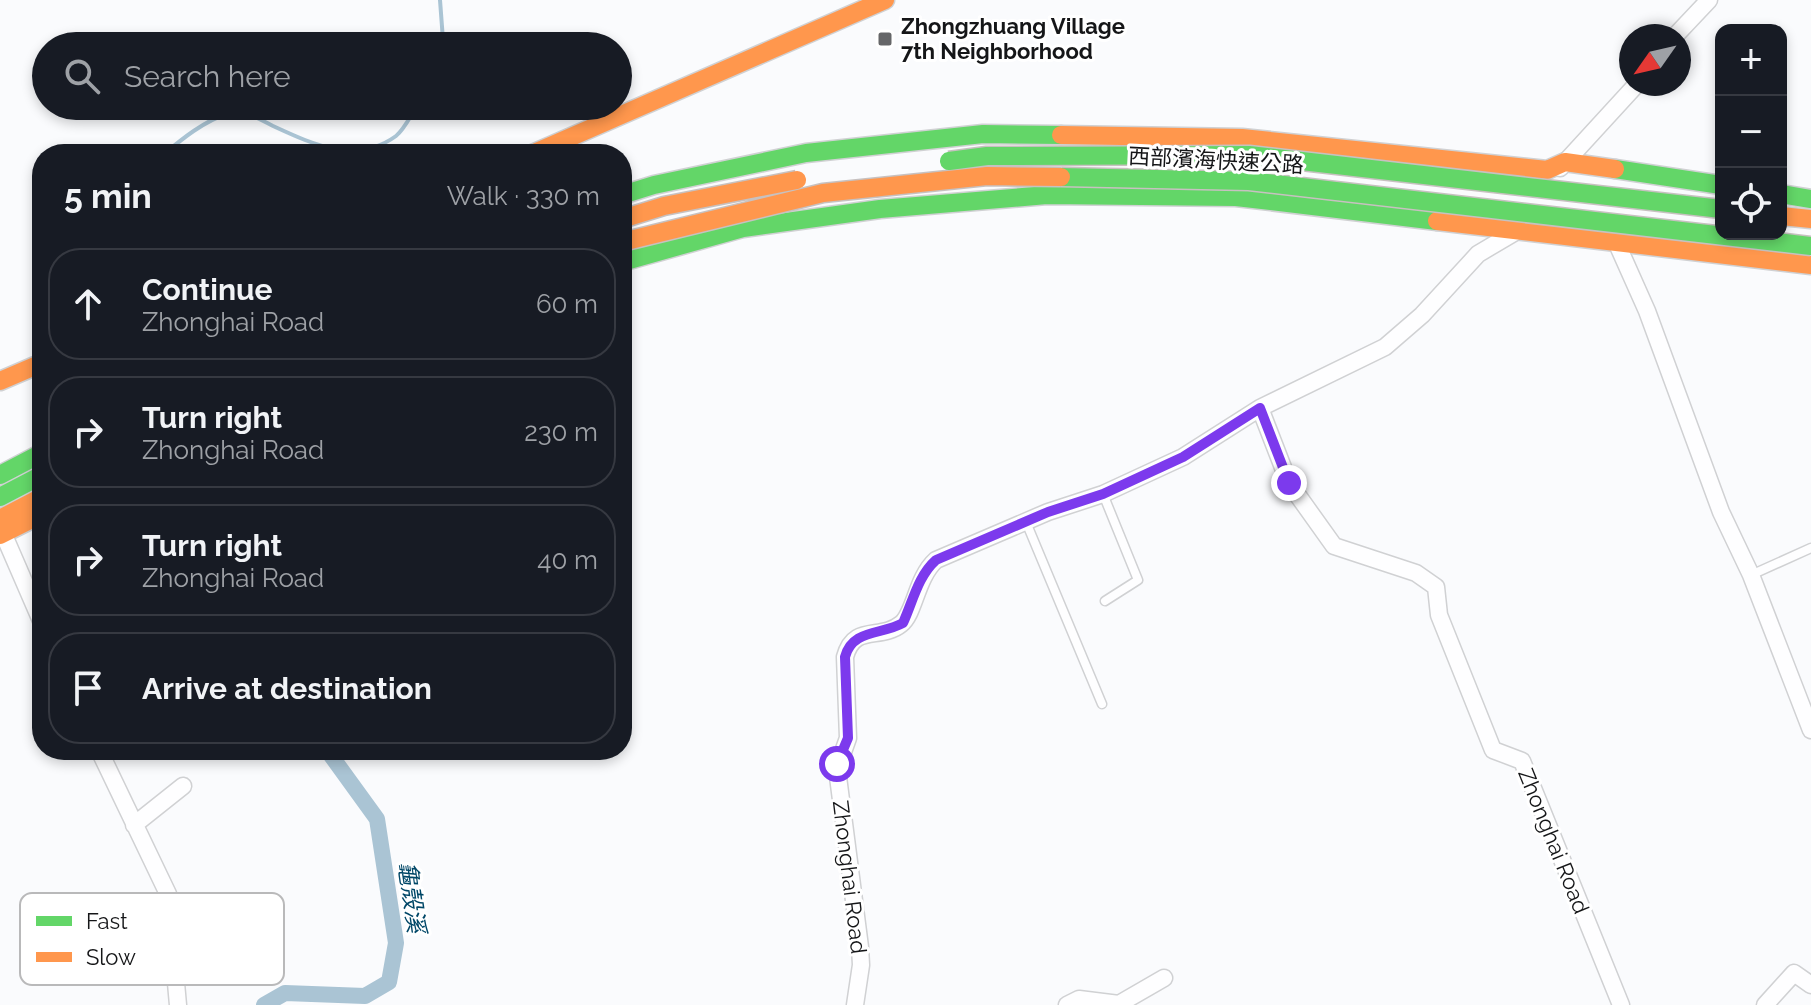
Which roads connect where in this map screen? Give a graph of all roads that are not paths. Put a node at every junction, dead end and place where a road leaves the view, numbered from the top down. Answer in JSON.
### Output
{"nodes":[{"id":1,"x":885,"y":0,"type":"edge"},
{"id":2,"x":1709,"y":0,"type":"edge"},
{"id":3,"x":1686,"y":24,"type":"edge"},
{"id":4,"x":1626,"y":96,"type":"edge"},
{"id":5,"x":632,"y":110,"type":"edge"},
{"id":6,"x":610,"y":120,"type":"edge"},
{"id":7,"x":555,"y":144,"type":"edge"},
{"id":8,"x":1565,"y":162,"type":"junction"},
{"id":9,"x":925,"y":163,"type":"dead end"},
{"id":10,"x":894,"y":167,"type":"dead end"},
{"id":11,"x":1715,"y":184,"type":"edge"},
{"id":12,"x":632,"y":192,"type":"edge"},
{"id":13,"x":1787,"y":195,"type":"edge"},
{"id":14,"x":1811,"y":199,"type":"edge"},
{"id":15,"x":1715,"y":208,"type":"edge"},
{"id":16,"x":632,"y":216,"type":"edge"},
{"id":17,"x":1787,"y":217,"type":"edge"},
{"id":18,"x":1811,"y":219,"type":"edge"},
{"id":19,"x":1521,"y":230,"type":"junction"},
{"id":20,"x":632,"y":240,"type":"edge"},
{"id":21,"x":1617,"y":242,"type":"junction"},
{"id":22,"x":1811,"y":246,"type":"edge"},
{"id":23,"x":632,"y":259,"type":"edge"},
{"id":24,"x":1811,"y":265,"type":"edge"},
{"id":25,"x":32,"y":367,"type":"edge"},
{"id":26,"x":0,"y":381,"type":"edge"},
{"id":27,"x":1260,"y":408,"type":"junction"},
{"id":28,"x":32,"y":458,"type":"edge"},
{"id":29,"x":0,"y":475,"type":"edge"},
{"id":30,"x":32,"y":480,"type":"edge"},
{"id":31,"x":1103,"y":494,"type":"junction"},
{"id":32,"x":0,"y":497,"type":"edge"},
{"id":33,"x":32,"y":505,"type":"edge"},
{"id":34,"x":32,"y":518,"type":"edge"},
{"id":35,"x":1026,"y":521,"type":"junction"},
{"id":36,"x":1,"y":529,"type":"edge"},
{"id":37,"x":1811,"y":548,"type":"edge"},
{"id":38,"x":1751,"y":575,"type":"junction"},
{"id":39,"x":32,"y":600,"type":"edge"},
{"id":40,"x":1105,"y":601,"type":"dead end"},
{"id":41,"x":1102,"y":704,"type":"dead end"},
{"id":42,"x":1811,"y":730,"type":"edge"},
{"id":43,"x":104,"y":760,"type":"edge"},
{"id":44,"x":183,"y":786,"type":"dead end"},
{"id":45,"x":134,"y":825,"type":"junction"},
{"id":46,"x":166,"y":893,"type":"edge"},
{"id":47,"x":1164,"y":978,"type":"dead end"},
{"id":48,"x":177,"y":985,"type":"edge"},
{"id":49,"x":1811,"y":985,"type":"edge"},
{"id":50,"x":178,"y":1005,"type":"edge"},
{"id":51,"x":855,"y":1005,"type":"edge"},
{"id":52,"x":1067,"y":1005,"type":"edge"},
{"id":53,"x":1621,"y":1005,"type":"edge"},
{"id":54,"x":1765,"y":1005,"type":"edge"}],
"edges":[{"from":1,"to":5,"type":"main road"},
{"from":2,"to":3,"type":"street"},
{"from":4,"to":8,"type":"street","name":"Zhonghai Road"},
{"from":6,"to":7,"type":"main road"},
{"from":8,"to":11,"type":"main road"},
{"from":8,"to":12,"type":"main road"},
{"from":8,"to":19,"type":"street","name":"Zhonghai Road"},
{"from":8,"to":21,"type":"street"},
{"from":9,"to":15,"type":"main road","name":"西部濱海快速公路","bridge":true},
{"from":10,"to":16,"type":"main road","bridge":true},
{"from":13,"to":14,"type":"main road"},
{"from":17,"to":18,"type":"main road"},
{"from":19,"to":21,"type":"main road"},
{"from":19,"to":23,"type":"main road"},
{"from":19,"to":27,"type":"street","name":"Zhonghai Road"},
{"from":20,"to":22,"type":"main road","name":"西部濱海快速公路","bridge":true},
{"from":21,"to":24,"type":"main road"},
{"from":21,"to":38,"type":"street"},
{"from":25,"to":26,"type":"main road"},
{"from":27,"to":31,"type":"street","name":"Zhonghai Road"},
{"from":27,"to":53,"type":"street","name":"Zhonghai Road"},
{"from":28,"to":29,"type":"main road"},
{"from":30,"to":32,"type":"main road"},
{"from":31,"to":35,"type":"street","name":"Zhonghai Road"},
{"from":31,"to":40,"type":"lane"},
{"from":33,"to":36,"type":"main road"},
{"from":34,"to":36,"type":"main road"},
{"from":35,"to":41,"type":"lane"},
{"from":35,"to":51,"type":"street","name":"Zhonghai Road"},
{"from":36,"to":39,"type":"street"},
{"from":37,"to":38,"type":"lane"},
{"from":38,"to":42,"type":"street"},
{"from":43,"to":45,"type":"street"},
{"from":44,"to":45,"type":"street"},
{"from":45,"to":46,"type":"street"},
{"from":47,"to":52,"type":"street"},
{"from":48,"to":50,"type":"street"},
{"from":49,"to":54,"type":"street"}]}
